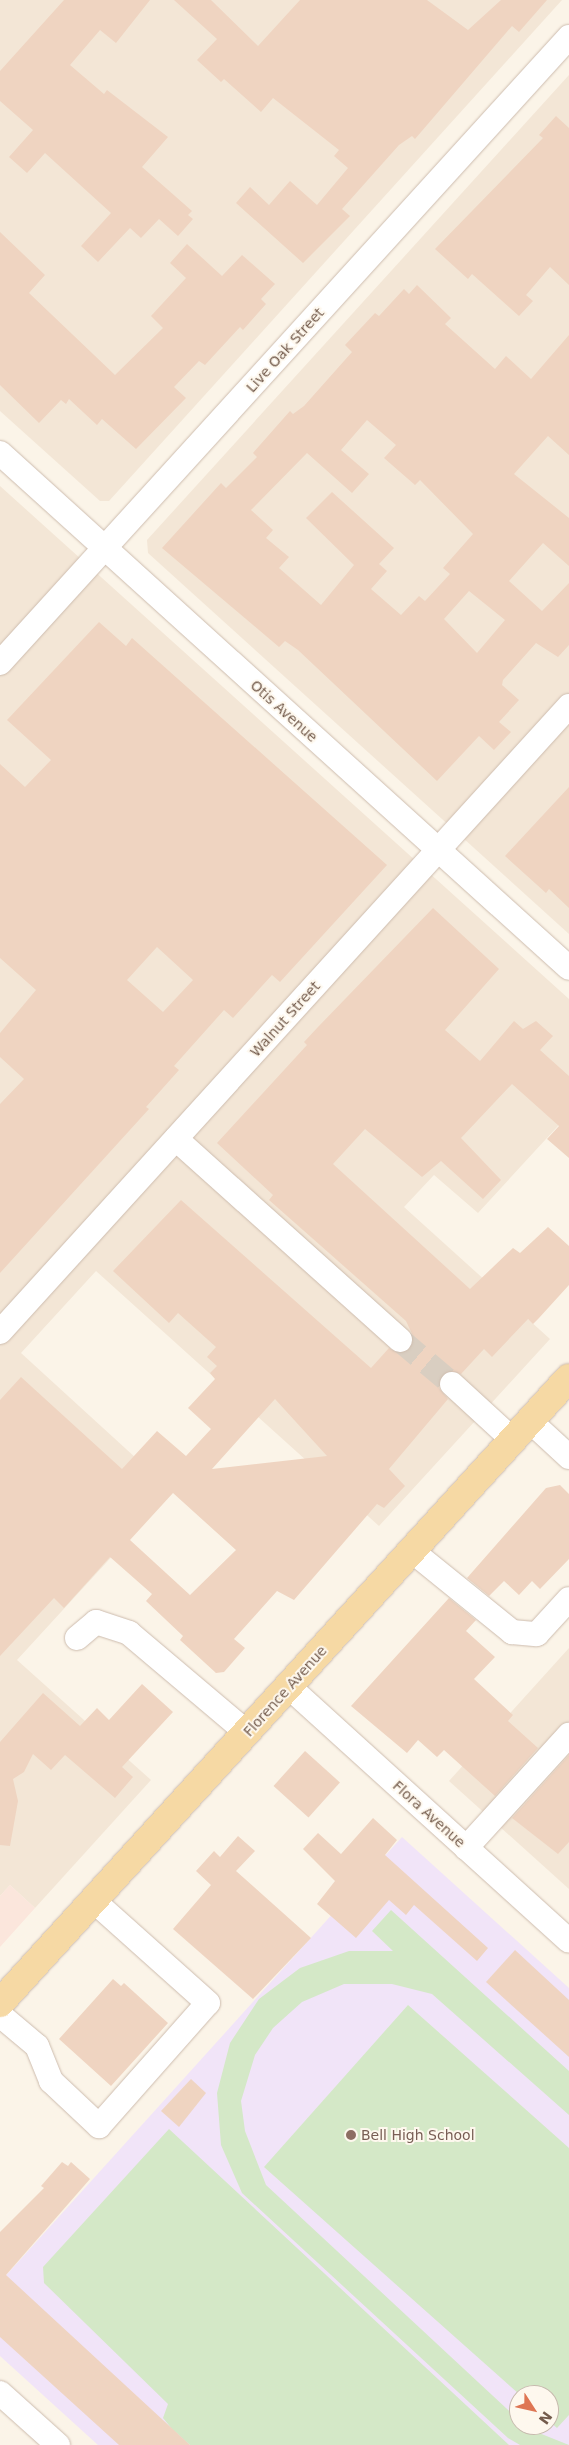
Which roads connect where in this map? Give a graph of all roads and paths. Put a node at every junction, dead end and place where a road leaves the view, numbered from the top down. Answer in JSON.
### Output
{"nodes":[{"id":1,"x":569,"y":37,"type":"edge"},
{"id":2,"x":0,"y":453,"type":"edge"},
{"id":3,"x":105,"y":548,"type":"junction"},
{"id":4,"x":0,"y":663,"type":"edge"},
{"id":5,"x":569,"y":706,"type":"edge"},
{"id":6,"x":438,"y":850,"type":"junction"},
{"id":7,"x":569,"y":968,"type":"edge"},
{"id":8,"x":176,"y":1139,"type":"junction"},
{"id":9,"x":0,"y":1332,"type":"edge"},
{"id":10,"x":400,"y":1340,"type":"tunnel mouth"},
{"id":11,"x":569,"y":1378,"type":"edge"},
{"id":12,"x":452,"y":1384,"type":"tunnel mouth"},
{"id":13,"x":521,"y":1430,"type":"junction"},
{"id":14,"x":569,"y":1457,"type":"edge"},
{"id":15,"x":412,"y":1551,"type":"junction"},
{"id":16,"x":569,"y":1599,"type":"edge"},
{"id":17,"x":78,"y":1638,"type":"dead end"},
{"id":18,"x":288,"y":1686,"type":"junction"},
{"id":19,"x":246,"y":1732,"type":"junction"},
{"id":20,"x":569,"y":1735,"type":"edge"},
{"id":21,"x":466,"y":1848,"type":"junction"},
{"id":22,"x":94,"y":1900,"type":"junction"},
{"id":23,"x":569,"y":1941,"type":"edge"},
{"id":24,"x":0,"y":2004,"type":"edge"},
{"id":25,"x":0,"y":2015,"type":"edge"},
{"id":26,"x":0,"y":2393,"type":"edge"},
{"id":27,"x":58,"y":2445,"type":"edge"}],
"edges":[{"from":1,"to":3,"type":"street","name":"Live Oak Street"},
{"from":2,"to":3,"type":"street","name":"Otis Avenue"},
{"from":3,"to":4,"type":"street","name":"Live Oak Street"},
{"from":3,"to":6,"type":"street","name":"Otis Avenue"},
{"from":5,"to":6,"type":"street","name":"Walnut Street"},
{"from":6,"to":7,"type":"street","name":"Otis Avenue"},
{"from":6,"to":8,"type":"street","name":"Walnut Street"},
{"from":8,"to":9,"type":"street","name":"Walnut Street"},
{"from":8,"to":10,"type":"street"},
{"from":11,"to":13,"type":"main road","name":"Florence Avenue"},
{"from":12,"to":13,"type":"street"},
{"from":13,"to":14,"type":"street"},
{"from":13,"to":15,"type":"main road","name":"Florence Avenue"},
{"from":15,"to":16,"type":"street"},
{"from":15,"to":18,"type":"main road","name":"Florence Avenue"},
{"from":17,"to":19,"type":"street"},
{"from":18,"to":19,"type":"main road","name":"Florence Avenue"},
{"from":18,"to":21,"type":"street","name":"Flora Avenue"},
{"from":19,"to":22,"type":"main road","name":"Florence Avenue"},
{"from":20,"to":21,"type":"street"},
{"from":21,"to":23,"type":"street","name":"Flora Avenue"},
{"from":22,"to":24,"type":"main road","name":"Florence Avenue"},
{"from":22,"to":25,"type":"street"},
{"from":26,"to":27,"type":"street"}]}
